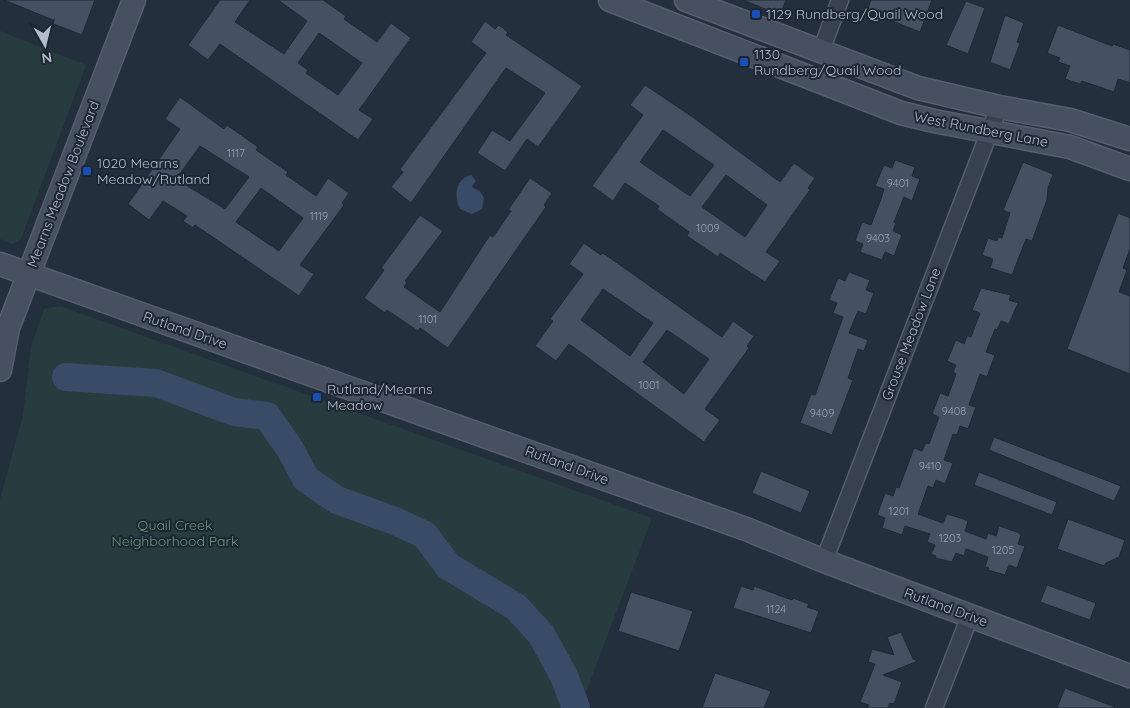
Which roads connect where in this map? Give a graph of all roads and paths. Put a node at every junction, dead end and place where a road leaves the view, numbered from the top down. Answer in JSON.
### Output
{"nodes":[{"id":1,"x":134,"y":0,"type":"edge"},
{"id":2,"x":610,"y":0,"type":"edge"},
{"id":3,"x":686,"y":0,"type":"edge"},
{"id":4,"x":840,"y":0,"type":"edge"},
{"id":5,"x":821,"y":51,"type":"junction"},
{"id":6,"x":999,"y":107,"type":"junction"},
{"id":7,"x":989,"y":132,"type":"junction"},
{"id":8,"x":1130,"y":139,"type":"edge"},
{"id":9,"x":1130,"y":169,"type":"edge"},
{"id":10,"x":0,"y":264,"type":"edge"},
{"id":11,"x":28,"y":275,"type":"junction"},
{"id":12,"x":0,"y":370,"type":"edge"},
{"id":13,"x":824,"y":561,"type":"junction"},
{"id":14,"x":970,"y":616,"type":"junction"},
{"id":15,"x":1130,"y":676,"type":"edge"},
{"id":16,"x":934,"y":708,"type":"edge"}],
"edges":[{"from":1,"to":11,"type":"street","name":"Mearns Meadow Boulevard"},
{"from":2,"to":7,"type":"street","name":"West Rundberg Lane"},
{"from":3,"to":5,"type":"street","name":"West Rundberg Lane"},
{"from":4,"to":5,"type":"street"},
{"from":5,"to":6,"type":"street","name":"West Rundberg Lane"},
{"from":6,"to":7,"type":"street","name":"Grouse Meadow Lane"},
{"from":6,"to":8,"type":"street","name":"West Rundberg Lane"},
{"from":7,"to":9,"type":"street","name":"West Rundberg Lane"},
{"from":7,"to":13,"type":"street","name":"Grouse Meadow Lane"},
{"from":10,"to":11,"type":"street","name":"Rutland Drive"},
{"from":11,"to":12,"type":"street","name":"Mearns Meadow Boulevard"},
{"from":11,"to":13,"type":"street","name":"Rutland Drive"},
{"from":13,"to":14,"type":"street","name":"Rutland Drive"},
{"from":14,"to":15,"type":"street","name":"Rutland Drive"},
{"from":14,"to":16,"type":"street"}]}
